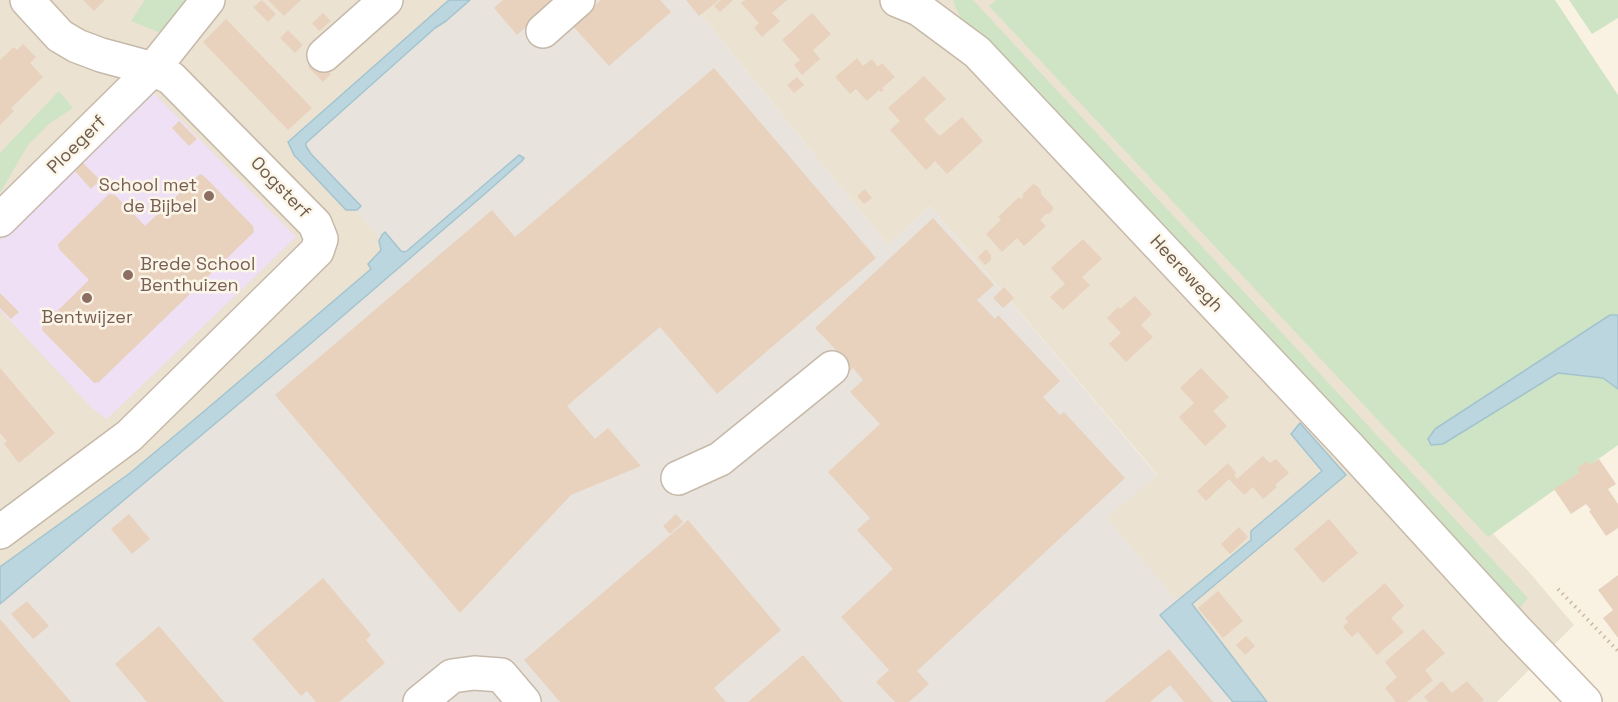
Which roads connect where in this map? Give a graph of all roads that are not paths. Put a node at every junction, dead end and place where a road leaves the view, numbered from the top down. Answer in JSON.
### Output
{"nodes":[{"id":1,"x":27,"y":0,"type":"edge"},
{"id":2,"x":208,"y":0,"type":"edge"},
{"id":3,"x":386,"y":0,"type":"edge"},
{"id":4,"x":578,"y":0,"type":"edge"},
{"id":5,"x":914,"y":3,"type":"edge"},
{"id":6,"x":543,"y":31,"type":"dead end"},
{"id":7,"x":324,"y":56,"type":"dead end"},
{"id":8,"x":153,"y":69,"type":"junction"},
{"id":9,"x":0,"y":220,"type":"edge"},
{"id":10,"x":832,"y":368,"type":"dead end"},
{"id":11,"x":678,"y":478,"type":"dead end"},
{"id":12,"x":0,"y":532,"type":"edge"},
{"id":13,"x":420,"y":702,"type":"edge"},
{"id":14,"x":524,"y":702,"type":"edge"},
{"id":15,"x":1585,"y":702,"type":"edge"}],
"edges":[{"from":1,"to":8,"type":"street","name":"Oogsterf"},
{"from":2,"to":8,"type":"street","name":"Ploegerf"},
{"from":3,"to":7,"type":"street"},
{"from":4,"to":6,"type":"street"},
{"from":5,"to":15,"type":"street","name":"Heerewegh"},
{"from":8,"to":9,"type":"street","name":"Ploegerf"},
{"from":8,"to":12,"type":"street","name":"Oogsterf"},
{"from":10,"to":11,"type":"street"},
{"from":13,"to":14,"type":"street"}]}
